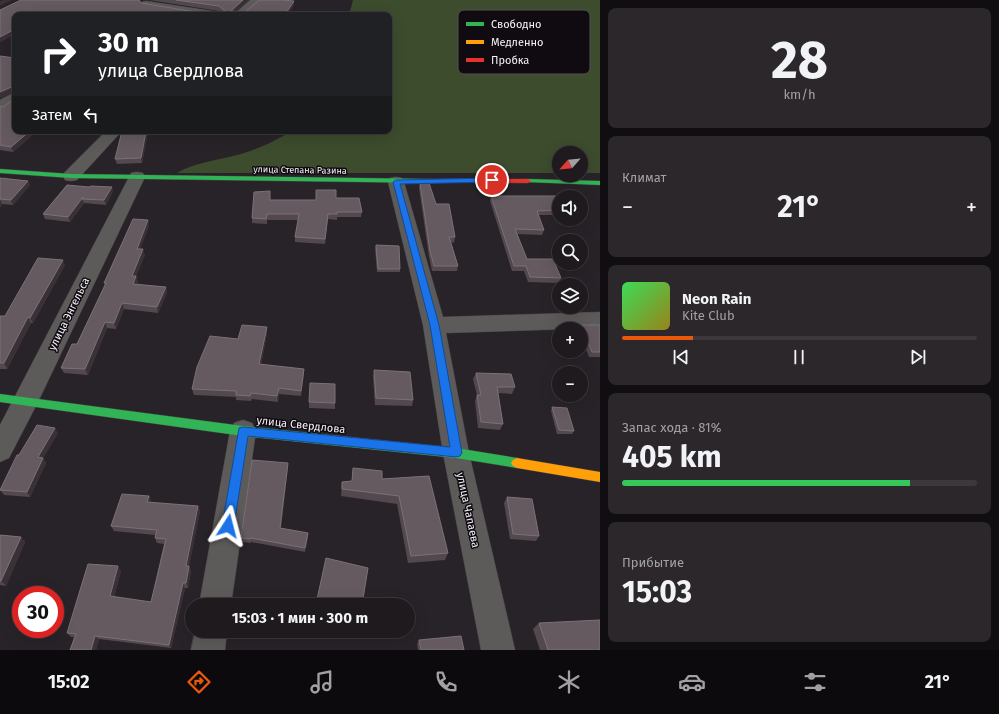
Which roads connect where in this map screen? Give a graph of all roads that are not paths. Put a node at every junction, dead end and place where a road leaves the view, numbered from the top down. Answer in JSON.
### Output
{"nodes":[{"id":1,"x":257,"y":0,"type":"edge"},
{"id":2,"x":148,"y":2,"type":"edge"},
{"id":3,"x":136,"y":12,"type":"edge"},
{"id":4,"x":203,"y":12,"type":"edge"},
{"id":5,"x":242,"y":12,"type":"edge"},
{"id":6,"x":12,"y":98,"type":"edge"},
{"id":7,"x":0,"y":107,"type":"edge"},
{"id":8,"x":111,"y":134,"type":"edge"},
{"id":9,"x":0,"y":171,"type":"edge"},
{"id":10,"x":71,"y":176,"type":"junction"},
{"id":11,"x":137,"y":176,"type":"junction"},
{"id":12,"x":396,"y":182,"type":"junction"},
{"id":13,"x":600,"y":182,"type":"edge"},
{"id":14,"x":600,"y":320,"type":"edge"},
{"id":15,"x":434,"y":325,"type":"junction"},
{"id":16,"x":0,"y":398,"type":"edge"},
{"id":17,"x":26,"y":402,"type":"junction"},
{"id":18,"x":243,"y":431,"type":"junction"},
{"id":19,"x":0,"y":450,"type":"edge"},
{"id":20,"x":456,"y":453,"type":"junction"},
{"id":21,"x":600,"y":477,"type":"edge"},
{"id":22,"x":216,"y":598,"type":"edge"},
{"id":23,"x":210,"y":638,"type":"edge"},
{"id":24,"x":208,"y":650,"type":"edge"},
{"id":25,"x":498,"y":650,"type":"edge"}],
"edges":[{"from":1,"to":5,"type":"street"},
{"from":2,"to":3,"type":"street"},
{"from":2,"to":4,"type":"street"},
{"from":6,"to":7,"type":"street"},
{"from":8,"to":10,"type":"street"},
{"from":9,"to":10,"type":"street","name":"улица Степана Разина"},
{"from":10,"to":11,"type":"street","name":"улица Степана Разина"},
{"from":11,"to":12,"type":"street","name":"улица Степана Разина"},
{"from":11,"to":17,"type":"street","name":"улица Энгельса"},
{"from":12,"to":13,"type":"street","name":"улица Степана Разина"},
{"from":12,"to":15,"type":"street","name":"улица Чапаева"},
{"from":14,"to":15,"type":"street"},
{"from":15,"to":20,"type":"street","name":"улица Чапаева"},
{"from":16,"to":17,"type":"street","name":"улица Свердлова"},
{"from":17,"to":18,"type":"street","name":"улица Свердлова"},
{"from":17,"to":19,"type":"street","name":"улица Энгельса"},
{"from":18,"to":20,"type":"street","name":"улица Свердлова"},
{"from":18,"to":22,"type":"street"},
{"from":20,"to":21,"type":"street","name":"улица Свердлова"},
{"from":20,"to":25,"type":"street","name":"улица Чапаева"},
{"from":23,"to":24,"type":"street"}]}
